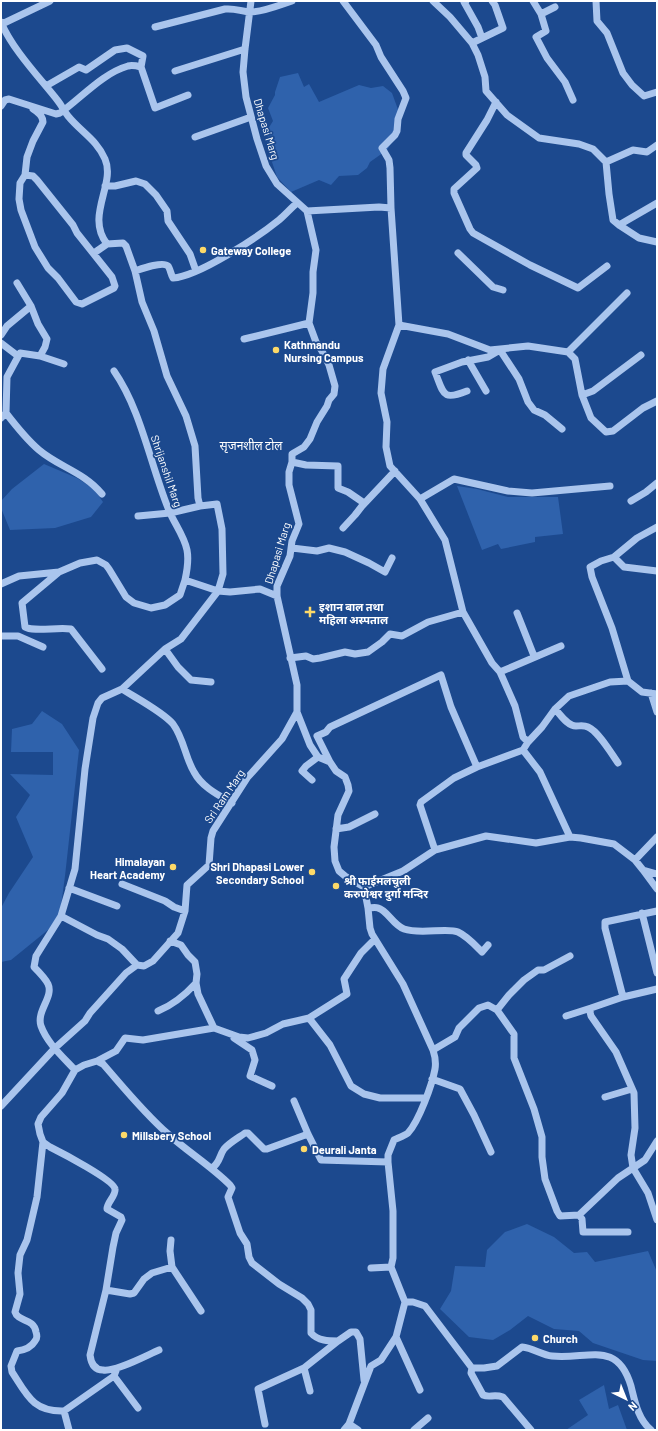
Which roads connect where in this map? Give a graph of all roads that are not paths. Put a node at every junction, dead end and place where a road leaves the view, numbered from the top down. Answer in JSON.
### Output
{"nodes":[{"id":1,"x":50,"y":1,"type":"edge"},
{"id":2,"x":252,"y":1,"type":"edge"},
{"id":3,"x":292,"y":1,"type":"edge"},
{"id":4,"x":343,"y":1,"type":"edge"},
{"id":5,"x":433,"y":1,"type":"edge"},
{"id":6,"x":466,"y":1,"type":"edge"},
{"id":7,"x":492,"y":1,"type":"edge"},
{"id":8,"x":533,"y":1,"type":"edge"},
{"id":9,"x":596,"y":1,"type":"edge"},
{"id":10,"x":555,"y":7,"type":"dead end"},
{"id":11,"x":251,"y":12,"type":"junction"},
{"id":12,"x":541,"y":14,"type":"junction"},
{"id":13,"x":1,"y":23,"type":"edge"},
{"id":14,"x":155,"y":27,"type":"dead end"},
{"id":15,"x":482,"y":38,"type":"junction"},
{"id":16,"x":472,"y":43,"type":"junction"},
{"id":17,"x":245,"y":49,"type":"junction"},
{"id":18,"x":140,"y":67,"type":"junction"},
{"id":19,"x":176,"y":71,"type":"dead end"},
{"id":20,"x":46,"y":86,"type":"junction"},
{"id":21,"x":657,"y":92,"type":"edge"},
{"id":22,"x":188,"y":95,"type":"dead end"},
{"id":23,"x":573,"y":100,"type":"dead end"},
{"id":24,"x":496,"y":102,"type":"junction"},
{"id":25,"x":1,"y":106,"type":"edge"},
{"id":26,"x":28,"y":106,"type":"junction"},
{"id":27,"x":64,"y":111,"type":"junction"},
{"id":28,"x":251,"y":117,"type":"junction"},
{"id":29,"x":195,"y":137,"type":"dead end"},
{"id":30,"x":657,"y":145,"type":"edge"},
{"id":31,"x":606,"y":162,"type":"junction"},
{"id":32,"x":25,"y":175,"type":"junction"},
{"id":33,"x":105,"y":186,"type":"junction"},
{"id":34,"x":297,"y":203,"type":"junction"},
{"id":35,"x":657,"y":203,"type":"edge"},
{"id":36,"x":391,"y":208,"type":"junction"},
{"id":37,"x":307,"y":211,"type":"junction"},
{"id":38,"x":619,"y":225,"type":"junction"},
{"id":39,"x":657,"y":242,"type":"edge"},
{"id":40,"x":108,"y":244,"type":"junction"},
{"id":41,"x":458,"y":252,"type":"dead end"},
{"id":42,"x":94,"y":253,"type":"junction"},
{"id":43,"x":607,"y":266,"type":"dead end"},
{"id":44,"x":135,"y":271,"type":"junction"},
{"id":45,"x":196,"y":271,"type":"junction"},
{"id":46,"x":17,"y":283,"type":"dead end"},
{"id":47,"x":503,"y":290,"type":"dead end"},
{"id":48,"x":627,"y":293,"type":"dead end"},
{"id":49,"x":31,"y":306,"type":"junction"},
{"id":50,"x":309,"y":323,"type":"junction"},
{"id":51,"x":399,"y":325,"type":"junction"},
{"id":52,"x":1,"y":335,"type":"edge"},
{"id":53,"x":244,"y":339,"type":"dead end"},
{"id":54,"x":1,"y":343,"type":"edge"},
{"id":55,"x":500,"y":350,"type":"junction"},
{"id":56,"x":568,"y":352,"type":"junction"},
{"id":57,"x":641,"y":355,"type":"dead end"},
{"id":58,"x":18,"y":356,"type":"junction"},
{"id":59,"x":40,"y":356,"type":"junction"},
{"id":60,"x":468,"y":360,"type":"junction"},
{"id":61,"x":64,"y":364,"type":"dead end"},
{"id":62,"x":114,"y":371,"type":"dead end"},
{"id":63,"x":467,"y":391,"type":"dead end"},
{"id":64,"x":486,"y":391,"type":"dead end"},
{"id":65,"x":582,"y":395,"type":"junction"},
{"id":66,"x":657,"y":401,"type":"edge"},
{"id":67,"x":3,"y":415,"type":"edge"},
{"id":68,"x":562,"y":429,"type":"dead end"},
{"id":69,"x":292,"y":462,"type":"junction"},
{"id":70,"x":395,"y":471,"type":"junction"},
{"id":71,"x":657,"y":483,"type":"edge"},
{"id":72,"x":610,"y":486,"type":"dead end"},
{"id":73,"x":102,"y":494,"type":"dead end"},
{"id":74,"x":420,"y":499,"type":"junction"},
{"id":75,"x":631,"y":501,"type":"dead end"},
{"id":76,"x":364,"y":503,"type":"junction"},
{"id":77,"x":200,"y":506,"type":"junction"},
{"id":78,"x":170,"y":513,"type":"junction"},
{"id":79,"x":138,"y":516,"type":"dead end"},
{"id":80,"x":657,"y":527,"type":"edge"},
{"id":81,"x":343,"y":528,"type":"dead end"},
{"id":82,"x":292,"y":548,"type":"junction"},
{"id":83,"x":614,"y":557,"type":"junction"},
{"id":84,"x":392,"y":558,"type":"dead end"},
{"id":85,"x":657,"y":571,"type":"edge"},
{"id":86,"x":59,"y":572,"type":"junction"},
{"id":87,"x":185,"y":580,"type":"junction"},
{"id":88,"x":1,"y":584,"type":"edge"},
{"id":89,"x":218,"y":591,"type":"junction"},
{"id":90,"x":277,"y":596,"type":"junction"},
{"id":91,"x":463,"y":612,"type":"junction"},
{"id":92,"x":517,"y":613,"type":"dead end"},
{"id":93,"x":1,"y":636,"type":"edge"},
{"id":94,"x":561,"y":646,"type":"dead end"},
{"id":95,"x":43,"y":647,"type":"dead end"},
{"id":96,"x":165,"y":649,"type":"junction"},
{"id":97,"x":534,"y":656,"type":"junction"},
{"id":98,"x":290,"y":658,"type":"junction"},
{"id":99,"x":102,"y":668,"type":"dead end"},
{"id":100,"x":500,"y":672,"type":"junction"},
{"id":101,"x":628,"y":681,"type":"junction"},
{"id":102,"x":211,"y":682,"type":"dead end"},
{"id":103,"x":122,"y":689,"type":"junction"},
{"id":104,"x":654,"y":693,"type":"edge"},
{"id":105,"x":555,"y":709,"type":"junction"},
{"id":106,"x":297,"y":712,"type":"junction"},
{"id":107,"x":657,"y":712,"type":"edge"},
{"id":108,"x":528,"y":742,"type":"junction"},
{"id":109,"x":522,"y":750,"type":"junction"},
{"id":110,"x":318,"y":756,"type":"junction"},
{"id":111,"x":330,"y":762,"type":"junction"},
{"id":112,"x":618,"y":763,"type":"dead end"},
{"id":113,"x":478,"y":767,"type":"junction"},
{"id":114,"x":312,"y":780,"type":"dead end"},
{"id":115,"x":232,"y":804,"type":"junction"},
{"id":116,"x":375,"y":814,"type":"dead end"},
{"id":117,"x":336,"y":829,"type":"junction"},
{"id":118,"x":657,"y":837,"type":"edge"},
{"id":119,"x":570,"y":838,"type":"junction"},
{"id":120,"x":435,"y":850,"type":"junction"},
{"id":121,"x":635,"y":860,"type":"junction"},
{"id":122,"x":642,"y":870,"type":"junction"},
{"id":123,"x":657,"y":874,"type":"edge"},
{"id":124,"x":122,"y":884,"type":"dead end"},
{"id":125,"x":364,"y":886,"type":"junction"},
{"id":126,"x":69,"y":888,"type":"junction"},
{"id":127,"x":657,"y":888,"type":"edge"},
{"id":128,"x":117,"y":906,"type":"dead end"},
{"id":129,"x":368,"y":908,"type":"junction"},
{"id":130,"x":657,"y":910,"type":"edge"},
{"id":131,"x":185,"y":911,"type":"junction"},
{"id":132,"x":642,"y":914,"type":"junction"},
{"id":133,"x":62,"y":916,"type":"junction"},
{"id":134,"x":375,"y":940,"type":"junction"},
{"id":135,"x":170,"y":941,"type":"junction"},
{"id":136,"x":488,"y":945,"type":"dead end"},
{"id":137,"x":570,"y":956,"type":"dead end"},
{"id":138,"x":137,"y":965,"type":"junction"},
{"id":139,"x":657,"y":973,"type":"edge"},
{"id":140,"x":196,"y":983,"type":"junction"},
{"id":141,"x":657,"y":989,"type":"edge"},
{"id":142,"x":623,"y":997,"type":"junction"},
{"id":143,"x":591,"y":1008,"type":"junction"},
{"id":144,"x":497,"y":1010,"type":"junction"},
{"id":145,"x":158,"y":1011,"type":"dead end"},
{"id":146,"x":566,"y":1016,"type":"dead end"},
{"id":147,"x":309,"y":1018,"type":"junction"},
{"id":148,"x":214,"y":1028,"type":"junction"},
{"id":149,"x":226,"y":1032,"type":"junction"},
{"id":150,"x":55,"y":1048,"type":"junction"},
{"id":151,"x":433,"y":1050,"type":"junction"},
{"id":152,"x":97,"y":1060,"type":"junction"},
{"id":153,"x":76,"y":1070,"type":"junction"},
{"id":154,"x":432,"y":1079,"type":"junction"},
{"id":155,"x":272,"y":1086,"type":"dead end"},
{"id":156,"x":632,"y":1089,"type":"junction"},
{"id":157,"x":605,"y":1097,"type":"dead end"},
{"id":158,"x":426,"y":1098,"type":"junction"},
{"id":159,"x":294,"y":1101,"type":"dead end"},
{"id":160,"x":1,"y":1106,"type":"edge"},
{"id":161,"x":308,"y":1134,"type":"junction"},
{"id":162,"x":657,"y":1141,"type":"edge"},
{"id":163,"x":43,"y":1142,"type":"junction"},
{"id":164,"x":490,"y":1152,"type":"dead end"},
{"id":165,"x":388,"y":1162,"type":"junction"},
{"id":166,"x":212,"y":1168,"type":"junction"},
{"id":167,"x":633,"y":1168,"type":"junction"},
{"id":168,"x":579,"y":1215,"type":"junction"},
{"id":169,"x":657,"y":1220,"type":"edge"},
{"id":170,"x":628,"y":1232,"type":"dead end"},
{"id":171,"x":171,"y":1240,"type":"dead end"},
{"id":172,"x":172,"y":1267,"type":"junction"},
{"id":173,"x":391,"y":1267,"type":"junction"},
{"id":174,"x":371,"y":1268,"type":"dead end"},
{"id":175,"x":106,"y":1290,"type":"junction"},
{"id":176,"x":405,"y":1302,"type":"junction"},
{"id":177,"x":201,"y":1311,"type":"dead end"},
{"id":178,"x":396,"y":1337,"type":"junction"},
{"id":179,"x":338,"y":1342,"type":"junction"},
{"id":180,"x":159,"y":1350,"type":"dead end"},
{"id":181,"x":117,"y":1368,"type":"junction"},
{"id":182,"x":304,"y":1368,"type":"junction"},
{"id":183,"x":472,"y":1368,"type":"junction"},
{"id":184,"x":114,"y":1376,"type":"junction"},
{"id":185,"x":364,"y":1383,"type":"junction"},
{"id":186,"x":420,"y":1390,"type":"dead end"},
{"id":187,"x":310,"y":1391,"type":"dead end"},
{"id":188,"x":138,"y":1408,"type":"dead end"},
{"id":189,"x":64,"y":1411,"type":"junction"},
{"id":190,"x":428,"y":1418,"type":"dead end"},
{"id":191,"x":265,"y":1424,"type":"dead end"},
{"id":192,"x":346,"y":1427,"type":"edge"},
{"id":193,"x":69,"y":1430,"type":"edge"},
{"id":194,"x":358,"y":1430,"type":"edge"},
{"id":195,"x":414,"y":1430,"type":"edge"},
{"id":196,"x":531,"y":1430,"type":"edge"},
{"id":197,"x":651,"y":1430,"type":"edge"}],
"edges":[{"from":1,"to":13,"type":"street"},
{"from":2,"to":11,"type":"street","name":"Dhapasi Marg"},
{"from":3,"to":11,"type":"street"},
{"from":4,"to":36,"type":"street"},
{"from":5,"to":16,"type":"street"},
{"from":6,"to":15,"type":"street"},
{"from":7,"to":15,"type":"street"},
{"from":8,"to":12,"type":"street"},
{"from":9,"to":21,"type":"street"},
{"from":10,"to":12,"type":"street"},
{"from":11,"to":14,"type":"street"},
{"from":11,"to":17,"type":"street","name":"Dhapasi Marg"},
{"from":12,"to":23,"type":"street"},
{"from":13,"to":20,"type":"street"},
{"from":15,"to":16,"type":"street"},
{"from":16,"to":24,"type":"street"},
{"from":17,"to":19,"type":"street"},
{"from":17,"to":28,"type":"street","name":"Dhapasi Marg"},
{"from":18,"to":20,"type":"street"},
{"from":18,"to":22,"type":"street"},
{"from":18,"to":27,"type":"street"},
{"from":20,"to":27,"type":"street"},
{"from":24,"to":31,"type":"street"},
{"from":24,"to":43,"type":"street"},
{"from":25,"to":26,"type":"street"},
{"from":26,"to":27,"type":"street"},
{"from":26,"to":32,"type":"street"},
{"from":27,"to":33,"type":"street"},
{"from":28,"to":29,"type":"street"},
{"from":28,"to":34,"type":"street","name":"Dhapasi Marg"},
{"from":30,"to":31,"type":"street"},
{"from":31,"to":38,"type":"street"},
{"from":32,"to":42,"type":"street"},
{"from":32,"to":42,"type":"street"},
{"from":33,"to":40,"type":"street"},
{"from":33,"to":45,"type":"street"},
{"from":34,"to":37,"type":"street","name":"Dhapasi Marg"},
{"from":34,"to":45,"type":"street"},
{"from":35,"to":38,"type":"street"},
{"from":36,"to":37,"type":"street"},
{"from":36,"to":51,"type":"street"},
{"from":37,"to":50,"type":"street","name":"Dhapasi Marg"},
{"from":38,"to":39,"type":"street"},
{"from":40,"to":42,"type":"street"},
{"from":40,"to":44,"type":"street"},
{"from":41,"to":47,"type":"street"},
{"from":44,"to":45,"type":"street"},
{"from":44,"to":77,"type":"street"},
{"from":46,"to":49,"type":"street"},
{"from":48,"to":56,"type":"street"},
{"from":49,"to":52,"type":"street"},
{"from":49,"to":59,"type":"street"},
{"from":50,"to":53,"type":"street"},
{"from":50,"to":69,"type":"street","name":"Dhapasi Marg"},
{"from":51,"to":55,"type":"street"},
{"from":51,"to":70,"type":"street"},
{"from":54,"to":58,"type":"street"},
{"from":55,"to":56,"type":"street"},
{"from":55,"to":60,"type":"street"},
{"from":55,"to":68,"type":"street"},
{"from":56,"to":65,"type":"street"},
{"from":57,"to":65,"type":"street"},
{"from":58,"to":59,"type":"street"},
{"from":58,"to":67,"type":"street"},
{"from":59,"to":61,"type":"street"},
{"from":60,"to":63,"type":"street"},
{"from":60,"to":64,"type":"street"},
{"from":62,"to":78,"type":"street","name":"Shrijanshil Marg"},
{"from":65,"to":66,"type":"street"},
{"from":67,"to":73,"type":"street"},
{"from":69,"to":76,"type":"street"},
{"from":69,"to":82,"type":"street","name":"Dhapasi Marg"},
{"from":70,"to":74,"type":"street"},
{"from":70,"to":76,"type":"street"},
{"from":71,"to":75,"type":"street"},
{"from":72,"to":74,"type":"street"},
{"from":74,"to":91,"type":"street"},
{"from":76,"to":81,"type":"street"},
{"from":77,"to":78,"type":"street"},
{"from":77,"to":89,"type":"street"},
{"from":78,"to":79,"type":"street"},
{"from":78,"to":87,"type":"street","name":"Shrijanshil Marg"},
{"from":80,"to":83,"type":"street"},
{"from":82,"to":84,"type":"street"},
{"from":82,"to":90,"type":"street","name":"Dhapasi Marg"},
{"from":83,"to":85,"type":"street"},
{"from":83,"to":101,"type":"street"},
{"from":86,"to":87,"type":"street"},
{"from":86,"to":88,"type":"street"},
{"from":86,"to":99,"type":"street"},
{"from":87,"to":89,"type":"street","name":"Dhapasi Marg"},
{"from":89,"to":90,"type":"street","name":"Dhapasi Marg"},
{"from":89,"to":96,"type":"street"},
{"from":90,"to":98,"type":"street"},
{"from":91,"to":98,"type":"street"},
{"from":91,"to":100,"type":"street"},
{"from":92,"to":97,"type":"street"},
{"from":93,"to":95,"type":"street"},
{"from":94,"to":97,"type":"street"},
{"from":96,"to":102,"type":"street"},
{"from":96,"to":103,"type":"street"},
{"from":97,"to":100,"type":"street"},
{"from":98,"to":106,"type":"street"},
{"from":100,"to":108,"type":"street"},
{"from":101,"to":104,"type":"street"},
{"from":101,"to":105,"type":"street"},
{"from":103,"to":115,"type":"street"},
{"from":103,"to":126,"type":"street"},
{"from":104,"to":107,"type":"street"},
{"from":105,"to":108,"type":"street"},
{"from":105,"to":112,"type":"street"},
{"from":106,"to":110,"type":"street"},
{"from":106,"to":115,"type":"street","name":"Sri Ram Marg"},
{"from":108,"to":109,"type":"street"},
{"from":109,"to":113,"type":"street"},
{"from":109,"to":119,"type":"street"},
{"from":110,"to":111,"type":"street"},
{"from":110,"to":114,"type":"street"},
{"from":111,"to":113,"type":"street"},
{"from":111,"to":117,"type":"street"},
{"from":113,"to":120,"type":"street"},
{"from":115,"to":131,"type":"street","name":"Sri Ram Marg"},
{"from":116,"to":117,"type":"street"},
{"from":117,"to":125,"type":"street"},
{"from":118,"to":121,"type":"street"},
{"from":119,"to":120,"type":"street"},
{"from":119,"to":121,"type":"street"},
{"from":120,"to":125,"type":"street"},
{"from":121,"to":122,"type":"street"},
{"from":122,"to":123,"type":"street"},
{"from":122,"to":127,"type":"street"},
{"from":124,"to":131,"type":"street"},
{"from":125,"to":129,"type":"street"},
{"from":126,"to":128,"type":"street"},
{"from":126,"to":133,"type":"street"},
{"from":129,"to":134,"type":"street"},
{"from":129,"to":136,"type":"street"},
{"from":130,"to":132,"type":"street"},
{"from":131,"to":135,"type":"street","name":"Sri Ram Marg"},
{"from":132,"to":139,"type":"street"},
{"from":132,"to":142,"type":"street"},
{"from":133,"to":138,"type":"street"},
{"from":133,"to":150,"type":"street"},
{"from":134,"to":147,"type":"street"},
{"from":134,"to":151,"type":"street"},
{"from":135,"to":138,"type":"street","name":"Sri Ram Marg"},
{"from":135,"to":140,"type":"street"},
{"from":137,"to":144,"type":"street"},
{"from":138,"to":150,"type":"street"},
{"from":140,"to":145,"type":"street"},
{"from":140,"to":148,"type":"street"},
{"from":141,"to":142,"type":"street"},
{"from":142,"to":143,"type":"street"},
{"from":143,"to":146,"type":"street"},
{"from":143,"to":156,"type":"street"},
{"from":144,"to":151,"type":"street"},
{"from":144,"to":168,"type":"street"},
{"from":147,"to":149,"type":"street"},
{"from":147,"to":158,"type":"street"},
{"from":148,"to":149,"type":"street"},
{"from":148,"to":152,"type":"street"},
{"from":149,"to":155,"type":"street"},
{"from":150,"to":153,"type":"street"},
{"from":150,"to":160,"type":"street"},
{"from":151,"to":154,"type":"street"},
{"from":152,"to":153,"type":"street"},
{"from":152,"to":166,"type":"street"},
{"from":153,"to":163,"type":"street"},
{"from":154,"to":158,"type":"street"},
{"from":154,"to":164,"type":"street"},
{"from":156,"to":157,"type":"street"},
{"from":156,"to":167,"type":"street"},
{"from":158,"to":165,"type":"street"},
{"from":159,"to":161,"type":"street"},
{"from":161,"to":165,"type":"street"},
{"from":161,"to":166,"type":"street"},
{"from":162,"to":167,"type":"street"},
{"from":163,"to":175,"type":"street"},
{"from":163,"to":189,"type":"street"},
{"from":165,"to":173,"type":"street"},
{"from":166,"to":179,"type":"street"},
{"from":167,"to":168,"type":"street"},
{"from":167,"to":169,"type":"street"},
{"from":168,"to":170,"type":"street"},
{"from":171,"to":172,"type":"street"},
{"from":172,"to":175,"type":"street"},
{"from":172,"to":177,"type":"street"},
{"from":173,"to":174,"type":"street"},
{"from":173,"to":176,"type":"street"},
{"from":175,"to":181,"type":"street"},
{"from":176,"to":178,"type":"street"},
{"from":176,"to":183,"type":"street"},
{"from":178,"to":185,"type":"street"},
{"from":178,"to":186,"type":"street"},
{"from":179,"to":182,"type":"street"},
{"from":179,"to":185,"type":"street"},
{"from":180,"to":181,"type":"street"},
{"from":181,"to":184,"type":"street"},
{"from":182,"to":187,"type":"street"},
{"from":182,"to":191,"type":"street"},
{"from":183,"to":196,"type":"street"},
{"from":183,"to":197,"type":"street"},
{"from":184,"to":188,"type":"street"},
{"from":184,"to":189,"type":"street"},
{"from":185,"to":192,"type":"street"},
{"from":189,"to":193,"type":"street"},
{"from":190,"to":195,"type":"street"},
{"from":192,"to":194,"type":"street"}]}
